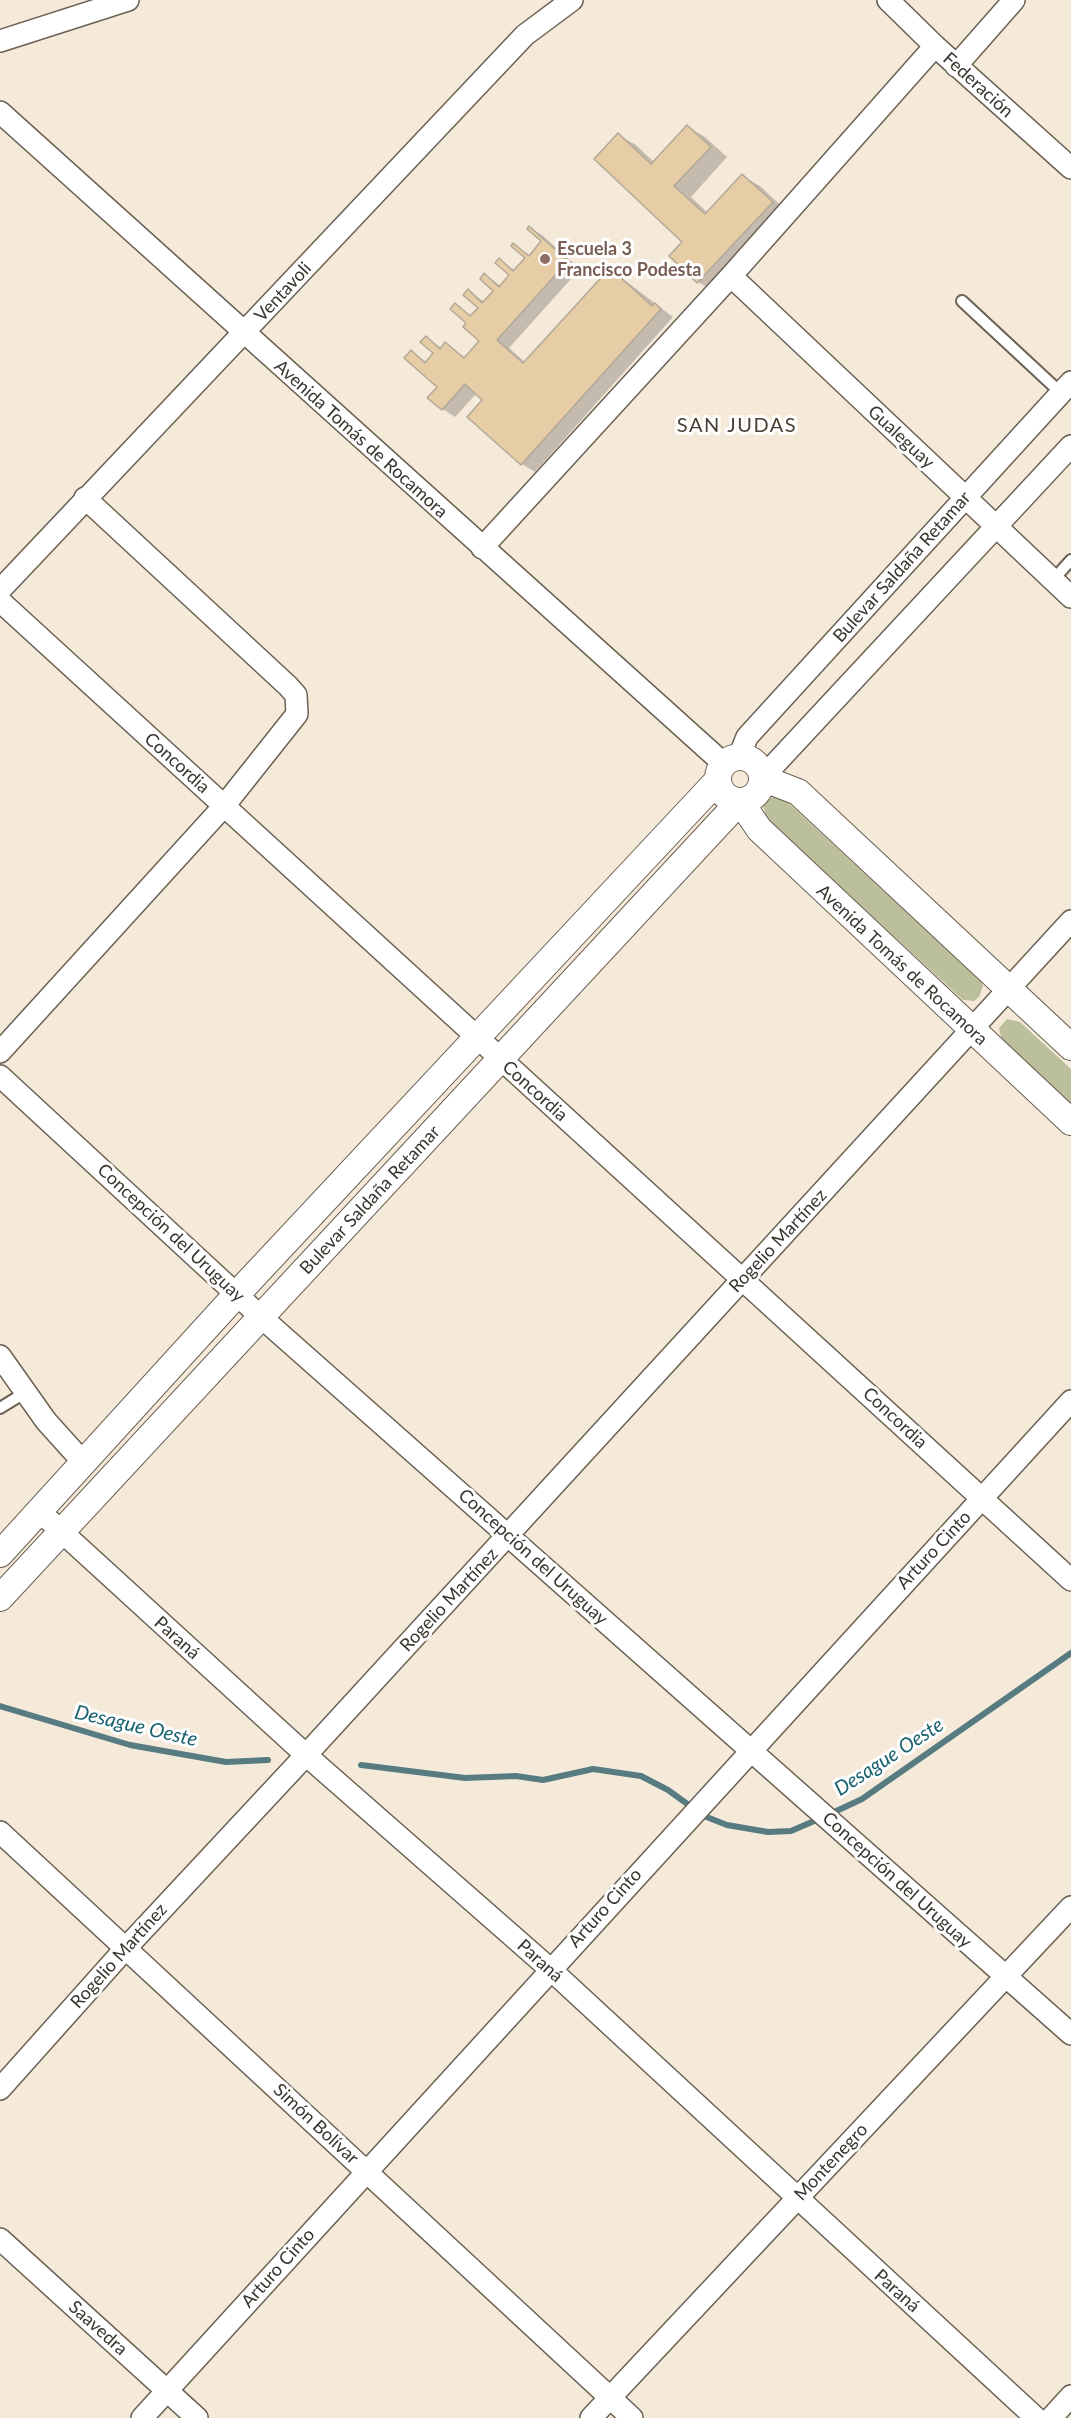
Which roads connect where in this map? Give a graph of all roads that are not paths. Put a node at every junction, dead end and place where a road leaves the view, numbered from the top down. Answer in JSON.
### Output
{"nodes":[{"id":1,"x":128,"y":0,"type":"edge"},
{"id":2,"x":572,"y":0,"type":"edge"},
{"id":3,"x":888,"y":0,"type":"edge"},
{"id":4,"x":1014,"y":0,"type":"edge"},
{"id":5,"x":0,"y":41,"type":"edge"},
{"id":6,"x":934,"y":46,"type":"junction"},
{"id":7,"x":956,"y":66,"type":"junction"},
{"id":8,"x":0,"y":112,"type":"edge"},
{"id":9,"x":1071,"y":168,"type":"edge"},
{"id":10,"x":731,"y":276,"type":"junction"},
{"id":11,"x":962,"y":302,"type":"dead end"},
{"id":12,"x":244,"y":333,"type":"junction"},
{"id":13,"x":1066,"y":387,"type":"edge"},
{"id":14,"x":1071,"y":446,"type":"edge"},
{"id":15,"x":85,"y":498,"type":"junction"},
{"id":16,"x":966,"y":498,"type":"junction"},
{"id":17,"x":996,"y":526,"type":"junction"},
{"id":18,"x":482,"y":548,"type":"junction"},
{"id":19,"x":1071,"y":560,"type":"edge"},
{"id":20,"x":1053,"y":579,"type":"junction"},
{"id":21,"x":0,"y":590,"type":"edge"},
{"id":22,"x":1071,"y":597,"type":"edge"},
{"id":23,"x":0,"y":601,"type":"edge"},
{"id":24,"x":727,"y":767,"type":"junction"},
{"id":25,"x":762,"y":778,"type":"junction"},
{"id":26,"x":740,"y":801,"type":"junction"},
{"id":27,"x":224,"y":806,"type":"junction"},
{"id":28,"x":1071,"y":921,"type":"edge"},
{"id":29,"x":1007,"y":989,"type":"junction"},
{"id":30,"x":971,"y":1030,"type":"junction"},
{"id":31,"x":476,"y":1038,"type":"junction"},
{"id":32,"x":1071,"y":1047,"type":"edge"},
{"id":33,"x":0,"y":1052,"type":"edge"},
{"id":34,"x":501,"y":1060,"type":"junction"},
{"id":35,"x":0,"y":1076,"type":"edge"},
{"id":36,"x":1071,"y":1122,"type":"edge"},
{"id":37,"x":743,"y":1278,"type":"junction"},
{"id":38,"x":237,"y":1294,"type":"junction"},
{"id":39,"x":261,"y":1317,"type":"junction"},
{"id":40,"x":0,"y":1356,"type":"edge"},
{"id":41,"x":26,"y":1392,"type":"junction"},
{"id":42,"x":1071,"y":1401,"type":"edge"},
{"id":43,"x":0,"y":1408,"type":"edge"},
{"id":44,"x":84,"y":1462,"type":"junction"},
{"id":45,"x":982,"y":1497,"type":"junction"},
{"id":46,"x":39,"y":1511,"type":"junction"},
{"id":47,"x":60,"y":1531,"type":"junction"},
{"id":48,"x":509,"y":1535,"type":"junction"},
{"id":49,"x":0,"y":1554,"type":"edge"},
{"id":50,"x":1071,"y":1580,"type":"edge"},
{"id":51,"x":0,"y":1598,"type":"edge"},
{"id":52,"x":750,"y":1749,"type":"junction"},
{"id":53,"x":306,"y":1755,"type":"junction"},
{"id":54,"x":0,"y":1832,"type":"edge"},
{"id":55,"x":1071,"y":1907,"type":"edge"},
{"id":56,"x":126,"y":1949,"type":"junction"},
{"id":57,"x":550,"y":1969,"type":"junction"},
{"id":58,"x":1006,"y":1976,"type":"junction"},
{"id":59,"x":1071,"y":2034,"type":"edge"},
{"id":60,"x":0,"y":2089,"type":"edge"},
{"id":61,"x":367,"y":2171,"type":"junction"},
{"id":62,"x":797,"y":2199,"type":"junction"},
{"id":63,"x":0,"y":2239,"type":"edge"},
{"id":64,"x":167,"y":2391,"type":"junction"},
{"id":65,"x":1071,"y":2396,"type":"edge"},
{"id":66,"x":610,"y":2398,"type":"junction"},
{"id":67,"x":142,"y":2418,"type":"edge"},
{"id":68,"x":197,"y":2418,"type":"edge"},
{"id":69,"x":591,"y":2418,"type":"edge"},
{"id":70,"x":632,"y":2418,"type":"edge"},
{"id":71,"x":1036,"y":2418,"type":"edge"},
{"id":72,"x":1051,"y":2418,"type":"edge"}],
"edges":[{"from":1,"to":5,"type":"street"},
{"from":2,"to":12,"type":"street","name":"Ventavoli"},
{"from":3,"to":6,"type":"street","name":"Federación"},
{"from":4,"to":7,"type":"street"},
{"from":6,"to":7,"type":"street","name":"Federación"},
{"from":6,"to":10,"type":"street"},
{"from":7,"to":9,"type":"street","name":"Federación"},
{"from":8,"to":12,"type":"street","name":"Avenida Tomás de Rocamora"},
{"from":10,"to":16,"type":"street","name":"Gualeguay"},
{"from":10,"to":18,"type":"street"},
{"from":11,"to":13,"type":"lane"},
{"from":12,"to":15,"type":"street","name":"Ventavoli"},
{"from":12,"to":18,"type":"street","name":"Avenida Tomás de Rocamora"},
{"from":13,"to":16,"type":"street","name":"Bulevar Saldaña Retamar"},
{"from":14,"to":17,"type":"street","name":"Bulevar Saldaña Retamar"},
{"from":15,"to":21,"type":"street","name":"Ventavoli"},
{"from":15,"to":27,"type":"street"},
{"from":16,"to":17,"type":"street","name":"Gualeguay"},
{"from":16,"to":24,"type":"street","name":"Bulevar Saldaña Retamar"},
{"from":17,"to":20,"type":"street","name":"Gualeguay"},
{"from":17,"to":25,"type":"street","name":"Bulevar Saldaña Retamar"},
{"from":18,"to":24,"type":"street","name":"Avenida Tomás de Rocamora"},
{"from":19,"to":20,"type":"lane"},
{"from":20,"to":22,"type":"street","name":"Gualeguay"},
{"from":23,"to":27,"type":"street","name":"Concordia"},
{"from":24,"to":25,"type":"street"},
{"from":24,"to":26,"type":"street"},
{"from":24,"to":31,"type":"street","name":"Bulevar Saldaña Retamar"},
{"from":25,"to":26,"type":"street","name":"Bulevar Saldaña Retamar"},
{"from":25,"to":29,"type":"street"},
{"from":26,"to":30,"type":"street","name":"Avenida Tomás de Rocamora"},
{"from":26,"to":34,"type":"street","name":"Bulevar Saldaña Retamar"},
{"from":27,"to":31,"type":"street","name":"Concordia"},
{"from":27,"to":33,"type":"street"},
{"from":28,"to":29,"type":"street","name":"Rogelio Martínez"},
{"from":29,"to":30,"type":"street","name":"Rogelio Martínez"},
{"from":29,"to":32,"type":"street"},
{"from":30,"to":36,"type":"street","name":"Avenida Tomás de Rocamora"},
{"from":30,"to":37,"type":"street","name":"Rogelio Martínez"},
{"from":31,"to":34,"type":"street","name":"Concordia"},
{"from":31,"to":38,"type":"street","name":"Bulevar Saldaña Retamar"},
{"from":34,"to":37,"type":"street","name":"Concordia"},
{"from":34,"to":39,"type":"street","name":"Bulevar Saldaña Retamar"},
{"from":35,"to":38,"type":"street","name":"Concepción del Uruguay"},
{"from":37,"to":45,"type":"street","name":"Concordia"},
{"from":37,"to":48,"type":"street","name":"Rogelio Martínez"},
{"from":38,"to":39,"type":"street","name":"Concepción del Uruguay"},
{"from":38,"to":44,"type":"street","name":"Bulevar Saldaña Retamar"},
{"from":39,"to":47,"type":"street","name":"Bulevar Saldaña Retamar"},
{"from":39,"to":48,"type":"street","name":"Concepción del Uruguay"},
{"from":40,"to":41,"type":"street"},
{"from":41,"to":43,"type":"lane"},
{"from":41,"to":44,"type":"street"},
{"from":42,"to":45,"type":"street","name":"Arturo Cinto"},
{"from":44,"to":46,"type":"street","name":"Bulevar Saldaña Retamar"},
{"from":45,"to":50,"type":"street","name":"Concordia"},
{"from":45,"to":52,"type":"street","name":"Arturo Cinto"},
{"from":46,"to":47,"type":"street","name":"Paraná"},
{"from":46,"to":49,"type":"street","name":"Bulevar Saldaña Retamar"},
{"from":47,"to":51,"type":"street","name":"Bulevar Saldaña Retamar"},
{"from":47,"to":53,"type":"street","name":"Paraná"},
{"from":48,"to":52,"type":"street","name":"Concepción del Uruguay"},
{"from":48,"to":53,"type":"street","name":"Rogelio Martínez"},
{"from":52,"to":57,"type":"street","name":"Arturo Cinto"},
{"from":52,"to":58,"type":"street","name":"Concepción del Uruguay"},
{"from":53,"to":56,"type":"street","name":"Rogelio Martínez"},
{"from":53,"to":57,"type":"street","name":"Paraná"},
{"from":54,"to":56,"type":"street","name":"Simón Bolívar"},
{"from":55,"to":58,"type":"street","name":"Montenegro"},
{"from":56,"to":60,"type":"street","name":"Rogelio Martínez"},
{"from":56,"to":61,"type":"street","name":"Simón Bolívar"},
{"from":57,"to":61,"type":"street","name":"Arturo Cinto"},
{"from":57,"to":62,"type":"street","name":"Paraná"},
{"from":58,"to":59,"type":"street","name":"Concepción del Uruguay"},
{"from":58,"to":62,"type":"street","name":"Montenegro"},
{"from":61,"to":64,"type":"street","name":"Arturo Cinto"},
{"from":61,"to":66,"type":"street","name":"Simón Bolívar"},
{"from":62,"to":66,"type":"street","name":"Montenegro"},
{"from":62,"to":71,"type":"street","name":"Paraná"},
{"from":63,"to":64,"type":"street","name":"Saavedra"},
{"from":64,"to":67,"type":"street","name":"Arturo Cinto"},
{"from":64,"to":68,"type":"street","name":"Saavedra"},
{"from":65,"to":72,"type":"street"},
{"from":66,"to":69,"type":"street","name":"Montenegro"},
{"from":66,"to":70,"type":"street","name":"Simón Bolívar"}]}
